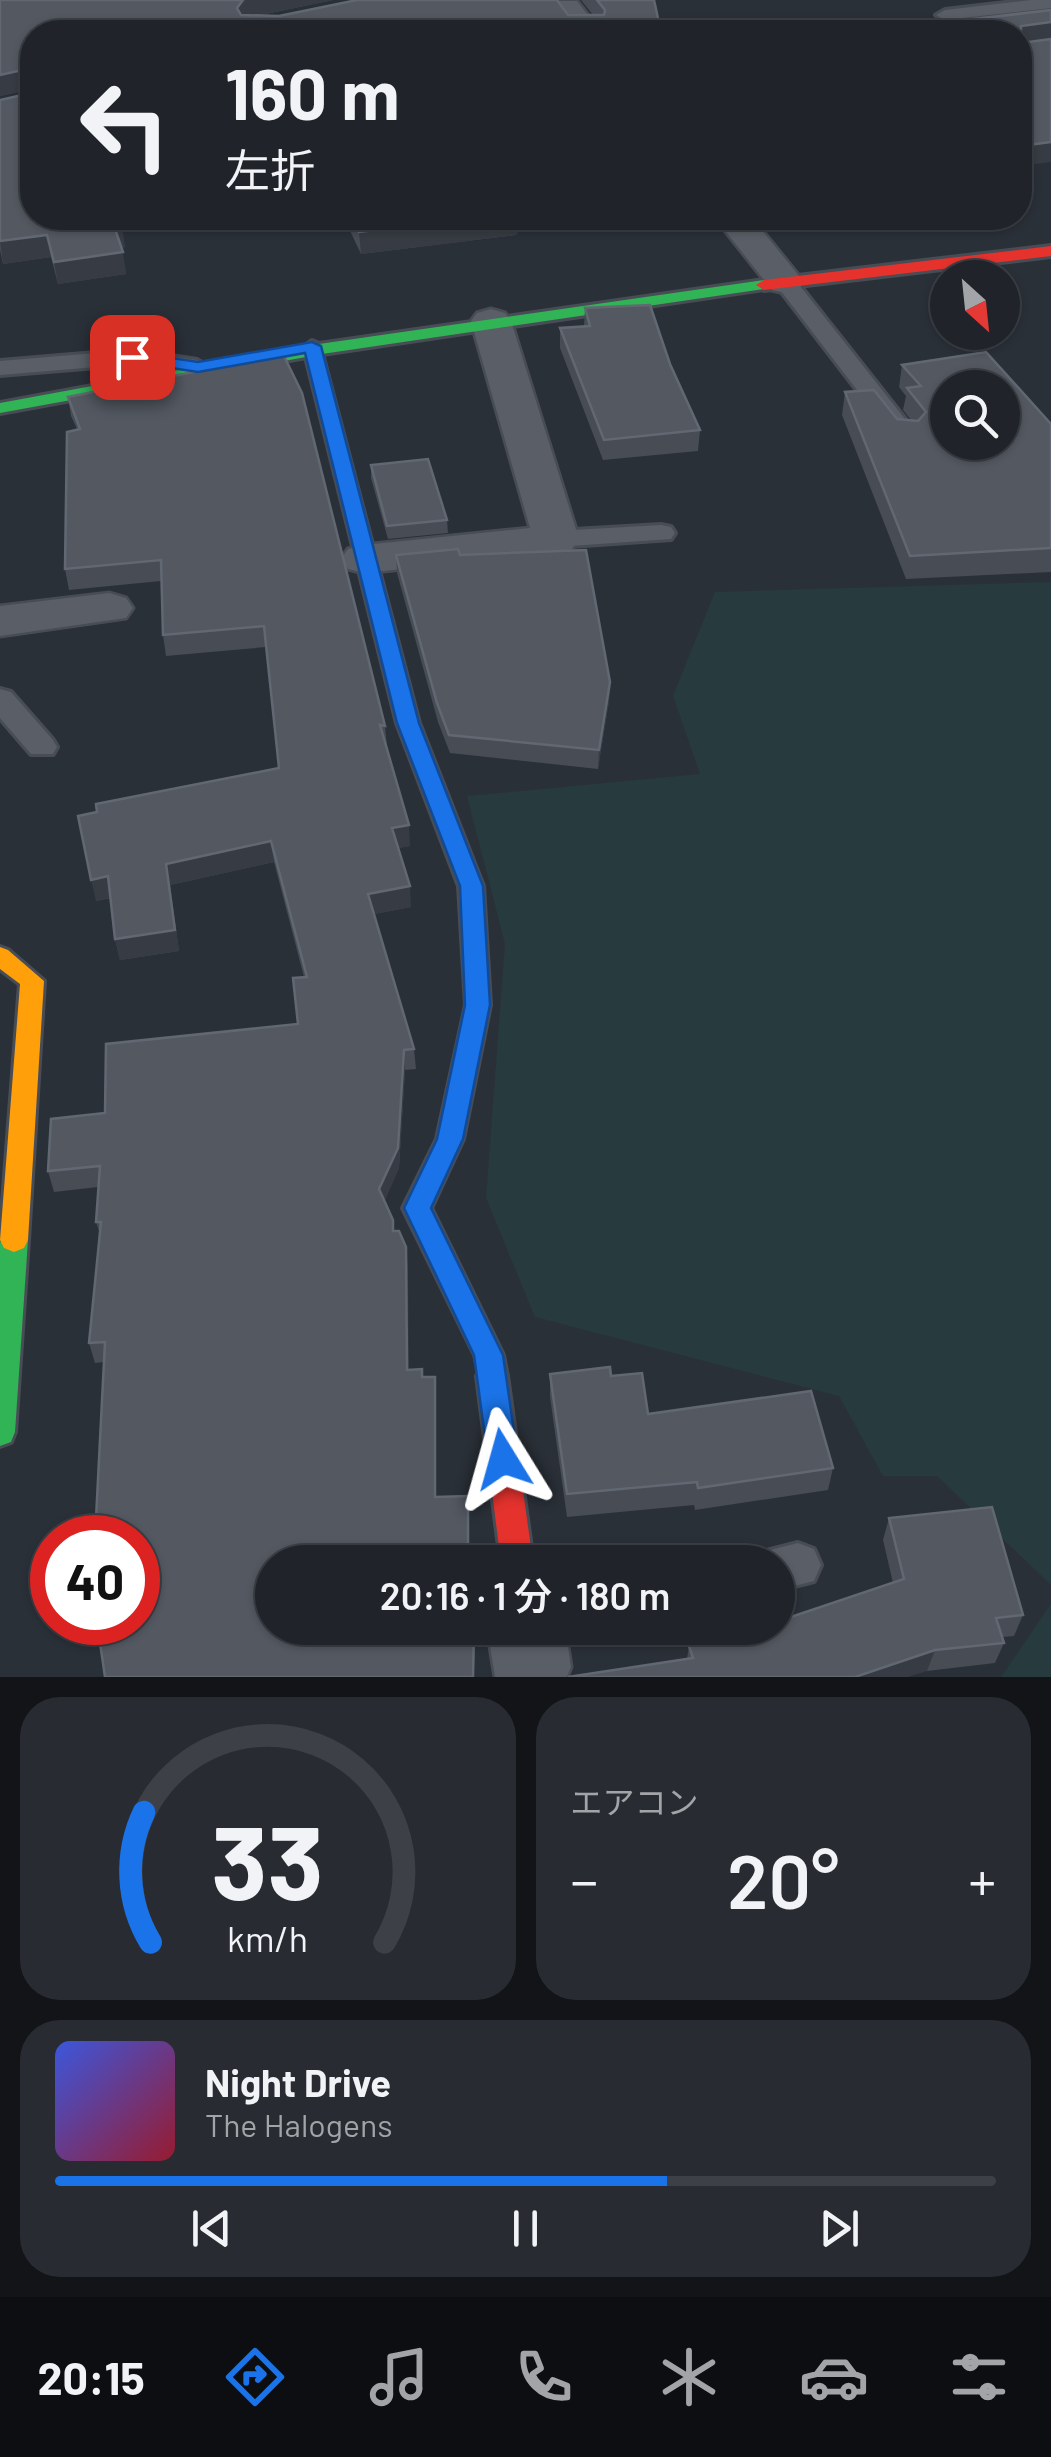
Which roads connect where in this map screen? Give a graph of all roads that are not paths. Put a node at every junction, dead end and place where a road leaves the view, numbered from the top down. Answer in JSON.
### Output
{"nodes":[{"id":1,"x":1046,"y":2,"type":"edge"},
{"id":2,"x":566,"y":6,"type":"edge"},
{"id":3,"x":945,"y":15,"type":"dead end"},
{"id":4,"x":577,"y":20,"type":"edge"},
{"id":5,"x":743,"y":230,"type":"edge"},
{"id":6,"x":1051,"y":251,"type":"edge"},
{"id":7,"x":785,"y":282,"type":"junction"},
{"id":8,"x":491,"y":322,"type":"junction"},
{"id":9,"x":312,"y":346,"type":"junction"},
{"id":10,"x":198,"y":367,"type":"junction"},
{"id":11,"x":0,"y":368,"type":"edge"},
{"id":12,"x":0,"y":408,"type":"edge"},
{"id":13,"x":905,"y":435,"type":"edge"},
{"id":14,"x":661,"y":533,"type":"dead end"},
{"id":15,"x":556,"y":539,"type":"junction"},
{"id":16,"x":364,"y":560,"type":"junction"},
{"id":17,"x":109,"y":608,"type":"dead end"},
{"id":18,"x":0,"y":621,"type":"edge"},
{"id":19,"x":0,"y":700,"type":"edge"},
{"id":20,"x":42,"y":747,"type":"dead end"},
{"id":21,"x":0,"y":956,"type":"edge"},
{"id":22,"x":12,"y":1096,"type":"edge"},
{"id":23,"x":0,"y":1432,"type":"edge"},
{"id":24,"x":515,"y":1545,"type":"edge"}],
"edges":[{"from":1,"to":3,"type":"lane"},
{"from":2,"to":4,"type":"street"},
{"from":5,"to":7,"type":"street"},
{"from":6,"to":7,"type":"street"},
{"from":7,"to":8,"type":"street"},
{"from":7,"to":13,"type":"lane"},
{"from":8,"to":9,"type":"street"},
{"from":8,"to":15,"type":"street"},
{"from":9,"to":10,"type":"street"},
{"from":9,"to":16,"type":"street"},
{"from":10,"to":11,"type":"lane"},
{"from":10,"to":12,"type":"street"},
{"from":14,"to":15,"type":"lane"},
{"from":15,"to":16,"type":"street"},
{"from":16,"to":24,"type":"street"},
{"from":17,"to":18,"type":"street"},
{"from":19,"to":20,"type":"lane"},
{"from":21,"to":22,"type":"street"},
{"from":22,"to":23,"type":"street"}]}
